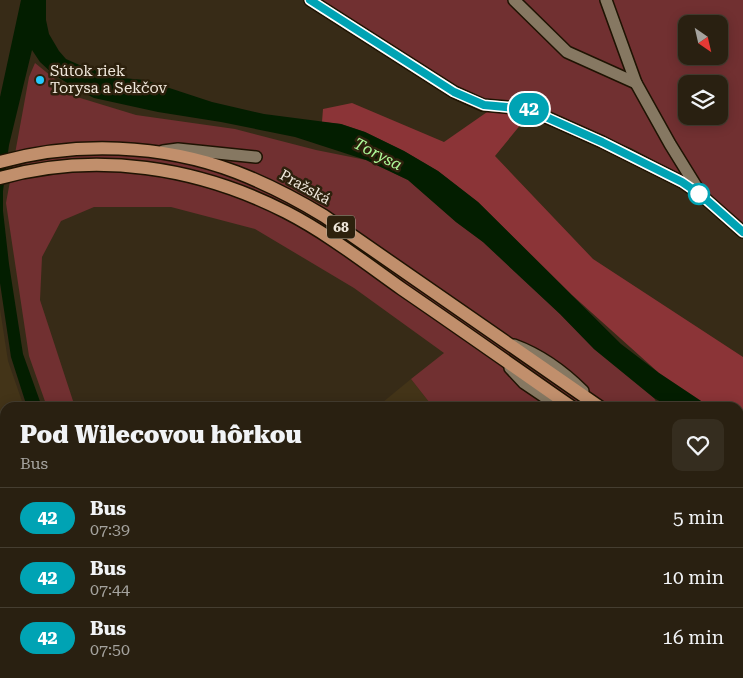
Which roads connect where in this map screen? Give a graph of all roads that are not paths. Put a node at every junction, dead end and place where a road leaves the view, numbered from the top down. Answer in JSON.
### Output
{"nodes":[{"id":1,"x":310,"y":0,"type":"edge"},
{"id":2,"x":514,"y":0,"type":"edge"},
{"id":3,"x":606,"y":0,"type":"edge"},
{"id":4,"x":636,"y":82,"type":"junction"},
{"id":5,"x":154,"y":152,"type":"junction"},
{"id":6,"x":256,"y":157,"type":"dead end"},
{"id":7,"x":0,"y":162,"type":"edge"},
{"id":8,"x":0,"y":178,"type":"edge"},
{"id":9,"x":701,"y":195,"type":"junction"},
{"id":10,"x":743,"y":232,"type":"edge"},
{"id":11,"x":500,"y":357,"type":"junction"},
{"id":12,"x":552,"y":402,"type":"edge"},
{"id":13,"x":564,"y":402,"type":"edge"},
{"id":14,"x":593,"y":402,"type":"edge"}],
"edges":[{"from":1,"to":9,"type":"street"},
{"from":2,"to":4,"type":"street"},
{"from":3,"to":4,"type":"street"},
{"from":4,"to":9,"type":"street"},
{"from":5,"to":6,"type":"street"},
{"from":5,"to":7,"type":"main road","name":"Pražská","number":"68"},
{"from":5,"to":14,"type":"main road","name":"Pražská","number":"68"},
{"from":8,"to":11,"type":"main road","name":"Pražská","number":"68"},
{"from":9,"to":10,"type":"street"},
{"from":11,"to":12,"type":"street"},
{"from":11,"to":13,"type":"main road","name":"Pražská","number":"68"}]}
